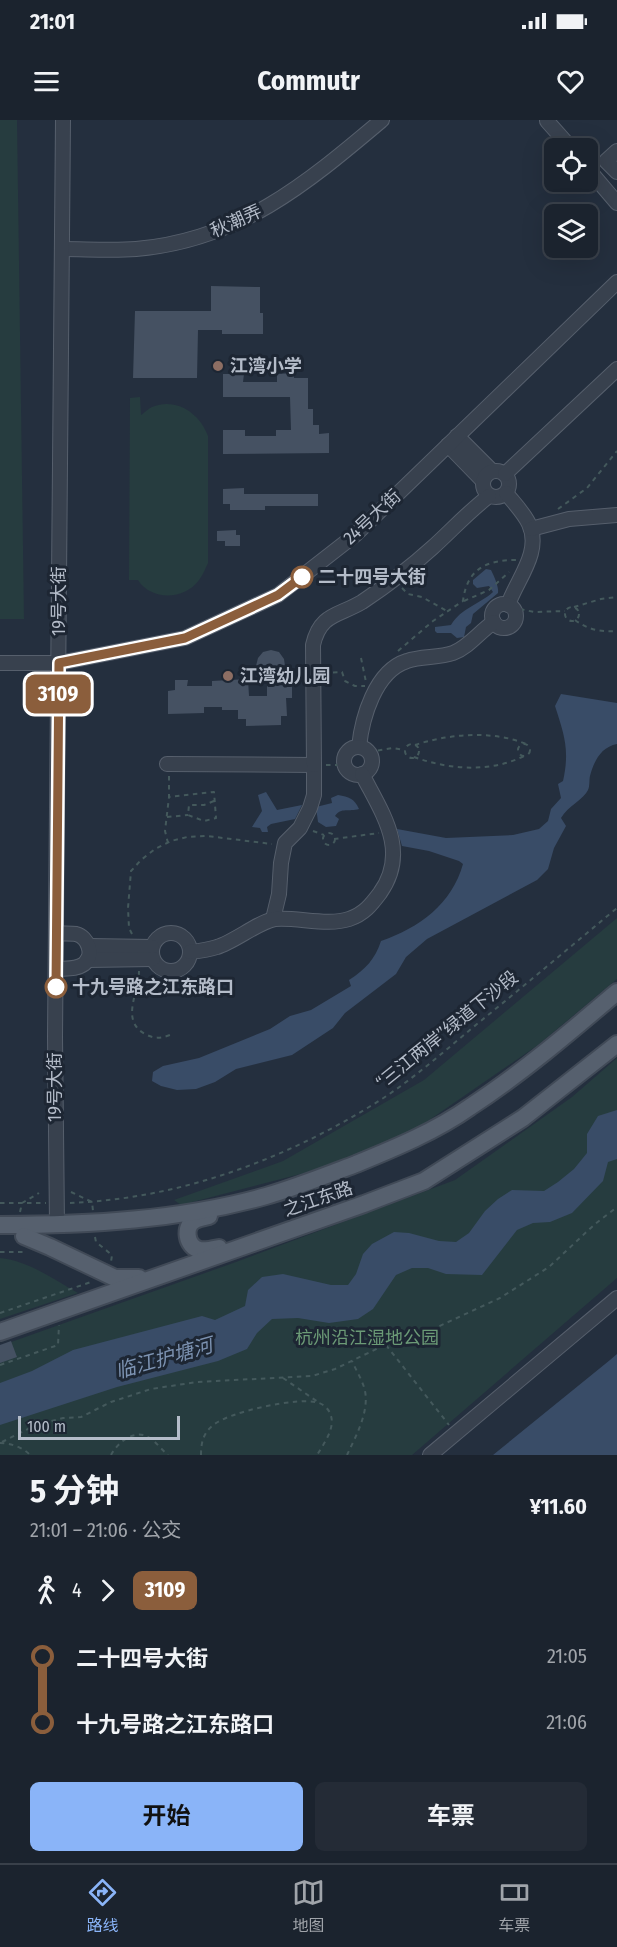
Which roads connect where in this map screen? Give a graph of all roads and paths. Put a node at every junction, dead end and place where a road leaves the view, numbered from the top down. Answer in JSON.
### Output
{"nodes":[{"id":1,"x":63,"y":120,"type":"edge"},
{"id":2,"x":382,"y":120,"type":"edge"},
{"id":3,"x":547,"y":121,"type":"edge"},
{"id":4,"x":562,"y":138,"type":"edge"},
{"id":5,"x":617,"y":151,"type":"edge"},
{"id":6,"x":617,"y":172,"type":"edge"},
{"id":7,"x":598,"y":181,"type":"edge"},
{"id":8,"x":617,"y":203,"type":"edge"},
{"id":9,"x":62,"y":249,"type":"junction"},
{"id":10,"x":617,"y":282,"type":"edge"},
{"id":11,"x":617,"y":369,"type":"edge"},
{"id":12,"x":453,"y":441,"type":"junction"},
{"id":13,"x":617,"y":451,"type":"edge"},
{"id":14,"x":493,"y":475,"type":"junction"},
{"id":15,"x":506,"y":493,"type":"junction"},
{"id":16,"x":489,"y":496,"type":"junction"},
{"id":17,"x":617,"y":515,"type":"edge"},
{"id":18,"x":538,"y":527,"type":"junction"},
{"id":19,"x":395,"y":578,"type":"junction"},
{"id":20,"x":617,"y":597,"type":"edge"},
{"id":21,"x":463,"y":601,"type":"junction"},
{"id":22,"x":511,"y":607,"type":"junction"},
{"id":23,"x":574,"y":608,"type":"junction"},
{"id":24,"x":447,"y":611,"type":"junction"},
{"id":25,"x":565,"y":611,"type":"junction"},
{"id":26,"x":575,"y":620,"type":"junction"},
{"id":27,"x":494,"y":622,"type":"junction"},
{"id":28,"x":617,"y":631,"type":"edge"},
{"id":29,"x":394,"y":655,"type":"dead end"},
{"id":30,"x":361,"y":658,"type":"dead end"},
{"id":31,"x":0,"y":663,"type":"edge"},
{"id":32,"x":59,"y":663,"type":"junction"},
{"id":33,"x":313,"y":675,"type":"junction"},
{"id":34,"x":369,"y":680,"type":"dead end"},
{"id":35,"x":367,"y":686,"type":"junction"},
{"id":36,"x":370,"y":700,"type":"junction"},
{"id":37,"x":525,"y":744,"type":"junction"},
{"id":38,"x":415,"y":745,"type":"junction"},
{"id":39,"x":364,"y":750,"type":"junction"},
{"id":40,"x":405,"y":750,"type":"junction"},
{"id":41,"x":526,"y":755,"type":"junction"},
{"id":42,"x":414,"y":758,"type":"junction"},
{"id":43,"x":168,"y":764,"type":"joint"},
{"id":44,"x":314,"y":765,"type":"junction"},
{"id":45,"x":345,"y":765,"type":"junction"},
{"id":46,"x":362,"y":774,"type":"junction"},
{"id":47,"x":169,"y":796,"type":"junction"},
{"id":48,"x":214,"y":801,"type":"junction"},
{"id":49,"x":188,"y":815,"type":"junction"},
{"id":50,"x":167,"y":817,"type":"junction"},
{"id":51,"x":390,"y":830,"type":"junction"},
{"id":52,"x":334,"y":839,"type":"dead end"},
{"id":53,"x":168,"y":843,"type":"junction"},
{"id":54,"x":284,"y":847,"type":"junction"},
{"id":55,"x":617,"y":908,"type":"edge"},
{"id":56,"x":273,"y":919,"type":"junction"},
{"id":57,"x":56,"y":933,"type":"junction"},
{"id":58,"x":190,"y":952,"type":"junction"},
{"id":59,"x":88,"y":953,"type":"junction"},
{"id":60,"x":146,"y":953,"type":"junction"},
{"id":61,"x":56,"y":969,"type":"junction"},
{"id":62,"x":617,"y":992,"type":"edge"},
{"id":63,"x":170,"y":1035,"type":"dead end"},
{"id":64,"x":617,"y":1044,"type":"edge"},
{"id":65,"x":285,"y":1190,"type":"junction"},
{"id":66,"x":71,"y":1192,"type":"dead end"},
{"id":67,"x":39,"y":1193,"type":"dead end"},
{"id":68,"x":92,"y":1202,"type":"junction"},
{"id":69,"x":0,"y":1203,"type":"edge"},
{"id":70,"x":22,"y":1203,"type":"junction"},
{"id":71,"x":55,"y":1203,"type":"junction"},
{"id":72,"x":617,"y":1207,"type":"edge"},
{"id":73,"x":93,"y":1211,"type":"dead end"},
{"id":74,"x":19,"y":1218,"type":"dead end"},
{"id":75,"x":0,"y":1225,"type":"edge"},
{"id":76,"x":57,"y":1225,"type":"junction"},
{"id":77,"x":94,"y":1231,"type":"dead end"},
{"id":78,"x":0,"y":1236,"type":"edge"},
{"id":79,"x":21,"y":1244,"type":"junction"},
{"id":80,"x":247,"y":1245,"type":"junction"},
{"id":81,"x":0,"y":1252,"type":"edge"},
{"id":82,"x":73,"y":1257,"type":"junction"},
{"id":83,"x":111,"y":1263,"type":"dead end"},
{"id":84,"x":157,"y":1277,"type":"junction"},
{"id":85,"x":96,"y":1280,"type":"dead end"},
{"id":86,"x":617,"y":1298,"type":"edge"},
{"id":87,"x":0,"y":1313,"type":"edge"},
{"id":88,"x":59,"y":1316,"type":"dead end"},
{"id":89,"x":0,"y":1332,"type":"edge"},
{"id":90,"x":386,"y":1345,"type":"junction"},
{"id":91,"x":352,"y":1361,"type":"junction"},
{"id":92,"x":0,"y":1365,"type":"edge"},
{"id":93,"x":282,"y":1378,"type":"junction"},
{"id":94,"x":318,"y":1402,"type":"junction"},
{"id":95,"x":456,"y":1433,"type":"junction"},
{"id":96,"x":1,"y":1442,"type":"edge"},
{"id":97,"x":30,"y":1455,"type":"edge"},
{"id":98,"x":111,"y":1455,"type":"edge"},
{"id":99,"x":168,"y":1455,"type":"edge"},
{"id":100,"x":202,"y":1455,"type":"edge"},
{"id":101,"x":317,"y":1455,"type":"edge"},
{"id":102,"x":347,"y":1455,"type":"edge"},
{"id":103,"x":430,"y":1455,"type":"edge"}],
"edges":[{"from":1,"to":9,"type":"street","name":"19号大街"},
{"from":2,"to":9,"type":"street","name":"秋潮弄"},
{"from":3,"to":4,"type":"street"},
{"from":5,"to":6,"type":"street"},
{"from":7,"to":8,"type":"street"},
{"from":9,"to":32,"type":"street","name":"19号大街"},
{"from":10,"to":12,"type":"street","name":"24号大街"},
{"from":11,"to":14,"type":"street"},
{"from":12,"to":14,"type":"street"},
{"from":12,"to":32,"type":"street","name":"24号大街"},
{"from":13,"to":18,"type":"path"},
{"from":14,"to":15,"type":"street"},
{"from":14,"to":16,"type":"street"},
{"from":15,"to":16,"type":"street"},
{"from":15,"to":18,"type":"street"},
{"from":16,"to":19,"type":"street"},
{"from":17,"to":18,"type":"street"},
{"from":18,"to":22,"type":"street"},
{"from":19,"to":24,"type":"path"},
{"from":19,"to":33,"type":"street"},
{"from":20,"to":23,"type":"path"},
{"from":21,"to":21,"type":"path"},
{"from":21,"to":24,"type":"path"},
{"from":22,"to":25,"type":"path"},
{"from":22,"to":27,"type":"street"},
{"from":22,"to":27,"type":"street"},
{"from":23,"to":25,"type":"path"},
{"from":23,"to":26,"type":"path"},
{"from":24,"to":29,"type":"path"},
{"from":25,"to":26,"type":"path"},
{"from":26,"to":28,"type":"path"},
{"from":27,"to":36,"type":"street"},
{"from":30,"to":35,"type":"path"},
{"from":31,"to":32,"type":"street","name":"24号大街"},
{"from":32,"to":57,"type":"street","name":"19号大街"},
{"from":33,"to":35,"type":"path"},
{"from":33,"to":44,"type":"street"},
{"from":34,"to":35,"type":"path"},
{"from":35,"to":36,"type":"path"},
{"from":36,"to":39,"type":"street"},
{"from":37,"to":38,"type":"path"},
{"from":37,"to":41,"type":"path"},
{"from":37,"to":41,"type":"path"},
{"from":38,"to":40,"type":"path"},
{"from":38,"to":42,"type":"path"},
{"from":39,"to":40,"type":"path"},
{"from":39,"to":45,"type":"street"},
{"from":39,"to":46,"type":"street"},
{"from":40,"to":42,"type":"path"},
{"from":41,"to":42,"type":"path"},
{"from":43,"to":44,"type":"street"},
{"from":43,"to":47,"type":"path"},
{"from":44,"to":45,"type":"path"},
{"from":44,"to":54,"type":"street"},
{"from":45,"to":46,"type":"street"},
{"from":46,"to":51,"type":"street"},
{"from":47,"to":48,"type":"path"},
{"from":47,"to":50,"type":"path"},
{"from":48,"to":49,"type":"path"},
{"from":48,"to":49,"type":"path"},
{"from":49,"to":50,"type":"path"},
{"from":50,"to":53,"type":"path"},
{"from":51,"to":52,"type":"path"},
{"from":51,"to":56,"type":"street"},
{"from":53,"to":54,"type":"path"},
{"from":53,"to":60,"type":"path"},
{"from":54,"to":56,"type":"street"},
{"from":55,"to":68,"type":"path","name":"“三江两岸”绿道下沙段"},
{"from":56,"to":58,"type":"street"},
{"from":57,"to":59,"type":"street"},
{"from":57,"to":61,"type":"street","name":"19号大街"},
{"from":58,"to":60,"type":"street"},
{"from":58,"to":60,"type":"street"},
{"from":59,"to":60,"type":"street"},
{"from":59,"to":61,"type":"street"},
{"from":60,"to":63,"type":"path"},
{"from":61,"to":71,"type":"street","name":"19号大街"},
{"from":62,"to":65,"type":"main road","name":"之江东路"},
{"from":64,"to":80,"type":"main road","name":"之江东路"},
{"from":65,"to":76,"type":"main road","name":"之江东路"},
{"from":65,"to":80,"type":"main road"},
{"from":66,"to":68,"type":"path"},
{"from":67,"to":70,"type":"path"},
{"from":68,"to":71,"type":"path","name":"“三江两岸”绿道下沙段"},
{"from":68,"to":73,"type":"path"},
{"from":69,"to":70,"type":"path","name":"“三江两岸”绿道下沙段"},
{"from":70,"to":71,"type":"path","name":"“三江两岸”绿道下沙段"},
{"from":70,"to":74,"type":"path"},
{"from":71,"to":76,"type":"street","name":"19号大街"},
{"from":72,"to":90,"type":"path"},
{"from":75,"to":76,"type":"main road","name":"之江东路"},
{"from":76,"to":79,"type":"main road"},
{"from":76,"to":82,"type":"main road"},
{"from":77,"to":83,"type":"path"},
{"from":78,"to":79,"type":"main road"},
{"from":79,"to":81,"type":"path"},
{"from":79,"to":82,"type":"main road"},
{"from":80,"to":84,"type":"main road","name":"之江东路"},
{"from":82,"to":84,"type":"main road"},
{"from":84,"to":89,"type":"main road","name":"之江东路"},
{"from":85,"to":87,"type":"path"},
{"from":86,"to":95,"type":"street"},
{"from":88,"to":92,"type":"path"},
{"from":90,"to":91,"type":"path"},
{"from":90,"to":95,"type":"path"},
{"from":91,"to":93,"type":"path"},
{"from":91,"to":102,"type":"path"},
{"from":93,"to":94,"type":"path"},
{"from":93,"to":96,"type":"path"},
{"from":94,"to":100,"type":"path"},
{"from":94,"to":101,"type":"path"},
{"from":95,"to":103,"type":"street"},
{"from":96,"to":97,"type":"path"},
{"from":98,"to":99,"type":"path"}]}
